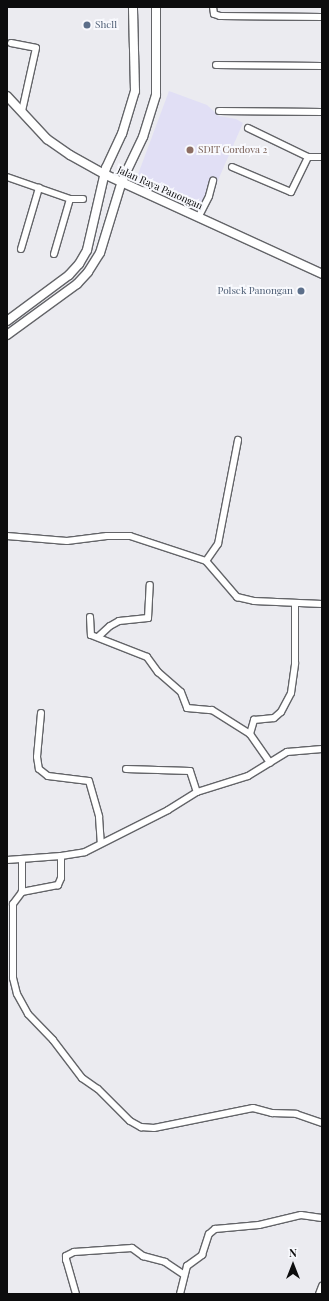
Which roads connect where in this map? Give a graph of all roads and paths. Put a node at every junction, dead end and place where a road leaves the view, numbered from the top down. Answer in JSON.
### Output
{"nodes":[{"id":1,"x":133,"y":7,"type":"edge"},
{"id":2,"x":156,"y":7,"type":"edge"},
{"id":3,"x":213,"y":7,"type":"edge"},
{"id":4,"x":322,"y":17,"type":"edge"},
{"id":5,"x":11,"y":44,"type":"dead end"},
{"id":6,"x":216,"y":64,"type":"dead end"},
{"id":7,"x":322,"y":66,"type":"edge"},
{"id":8,"x":7,"y":96,"type":"edge"},
{"id":9,"x":22,"y":111,"type":"junction"},
{"id":10,"x":219,"y":111,"type":"dead end"},
{"id":11,"x":322,"y":112,"type":"edge"},
{"id":12,"x":248,"y":128,"type":"dead end"},
{"id":13,"x":308,"y":157,"type":"junction"},
{"id":14,"x":322,"y":157,"type":"edge"},
{"id":15,"x":232,"y":167,"type":"dead end"},
{"id":16,"x":104,"y":174,"type":"junction"},
{"id":17,"x":7,"y":177,"type":"edge"},
{"id":18,"x":122,"y":181,"type":"junction"},
{"id":19,"x":212,"y":181,"type":"dead end"},
{"id":20,"x":39,"y":188,"type":"junction"},
{"id":21,"x":70,"y":199,"type":"junction"},
{"id":22,"x":83,"y":199,"type":"dead end"},
{"id":23,"x":199,"y":216,"type":"junction"},
{"id":24,"x":21,"y":249,"type":"dead end"},
{"id":25,"x":54,"y":254,"type":"dead end"},
{"id":26,"x":322,"y":274,"type":"edge"},
{"id":27,"x":7,"y":320,"type":"edge"},
{"id":28,"x":7,"y":335,"type":"edge"},
{"id":29,"x":238,"y":440,"type":"dead end"},
{"id":30,"x":7,"y":536,"type":"edge"},
{"id":31,"x":206,"y":561,"type":"junction"},
{"id":32,"x":150,"y":585,"type":"dead end"},
{"id":33,"x":295,"y":603,"type":"junction"},
{"id":34,"x":322,"y":604,"type":"edge"},
{"id":35,"x":90,"y":617,"type":"dead end"},
{"id":36,"x":98,"y":637,"type":"junction"},
{"id":37,"x":41,"y":713,"type":"dead end"},
{"id":38,"x":250,"y":734,"type":"junction"},
{"id":39,"x":322,"y":749,"type":"edge"},
{"id":40,"x":270,"y":763,"type":"junction"},
{"id":41,"x":126,"y":769,"type":"dead end"},
{"id":42,"x":197,"y":792,"type":"junction"},
{"id":43,"x":101,"y":844,"type":"junction"},
{"id":44,"x":61,"y":856,"type":"junction"},
{"id":45,"x":22,"y":859,"type":"junction"},
{"id":46,"x":7,"y":860,"type":"edge"},
{"id":47,"x":22,"y":892,"type":"junction"},
{"id":48,"x":322,"y":1123,"type":"edge"},
{"id":49,"x":322,"y":1218,"type":"edge"},
{"id":50,"x":184,"y":1275,"type":"junction"},
{"id":51,"x":322,"y":1286,"type":"edge"},
{"id":52,"x":76,"y":1294,"type":"edge"},
{"id":53,"x":180,"y":1294,"type":"edge"},
{"id":54,"x":319,"y":1294,"type":"edge"}],
"edges":[{"from":1,"to":16,"type":"street"},
{"from":2,"to":18,"type":"street"},
{"from":3,"to":4,"type":"street"},
{"from":5,"to":9,"type":"street"},
{"from":6,"to":7,"type":"street"},
{"from":8,"to":9,"type":"street","name":"Jalan Raya Panongan"},
{"from":9,"to":16,"type":"street","name":"Jalan Raya Panongan"},
{"from":10,"to":11,"type":"street"},
{"from":12,"to":13,"type":"street"},
{"from":13,"to":14,"type":"street"},
{"from":13,"to":15,"type":"street"},
{"from":16,"to":18,"type":"street","name":"Jalan Raya Panongan"},
{"from":16,"to":27,"type":"street"},
{"from":17,"to":20,"type":"street"},
{"from":18,"to":23,"type":"street","name":"Jalan Raya Panongan"},
{"from":18,"to":28,"type":"street"},
{"from":19,"to":23,"type":"street"},
{"from":20,"to":21,"type":"street"},
{"from":20,"to":24,"type":"street"},
{"from":21,"to":22,"type":"street"},
{"from":21,"to":25,"type":"street"},
{"from":23,"to":26,"type":"street","name":"Jalan Raya Panongan"},
{"from":29,"to":31,"type":"street"},
{"from":30,"to":31,"type":"street"},
{"from":31,"to":33,"type":"street"},
{"from":32,"to":36,"type":"street"},
{"from":33,"to":34,"type":"street"},
{"from":33,"to":38,"type":"street"},
{"from":35,"to":36,"type":"street"},
{"from":36,"to":38,"type":"street"},
{"from":37,"to":43,"type":"street"},
{"from":38,"to":40,"type":"street"},
{"from":39,"to":40,"type":"street"},
{"from":40,"to":42,"type":"street"},
{"from":41,"to":42,"type":"street"},
{"from":42,"to":43,"type":"street"},
{"from":43,"to":44,"type":"street"},
{"from":44,"to":45,"type":"street"},
{"from":44,"to":47,"type":"street"},
{"from":45,"to":46,"type":"street"},
{"from":45,"to":47,"type":"street"},
{"from":47,"to":48,"type":"street"},
{"from":49,"to":50,"type":"street"},
{"from":50,"to":52,"type":"street"},
{"from":50,"to":53,"type":"street"},
{"from":51,"to":54,"type":"street"}]}
